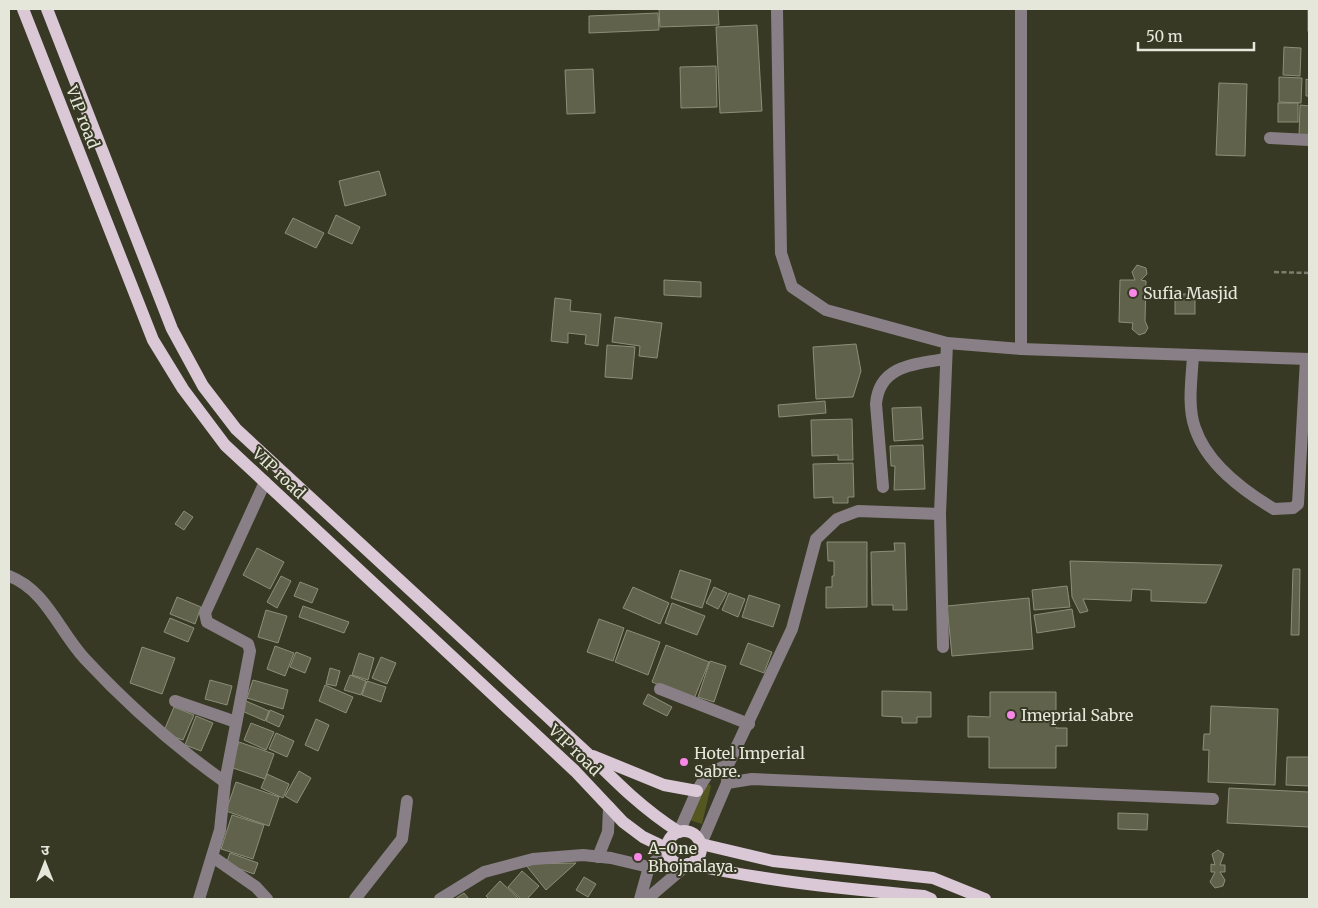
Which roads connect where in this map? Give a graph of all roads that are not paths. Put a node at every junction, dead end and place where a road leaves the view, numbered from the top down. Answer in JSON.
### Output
{"nodes":[{"id":1,"x":23,"y":9,"type":"edge"},
{"id":2,"x":47,"y":9,"type":"edge"},
{"id":3,"x":777,"y":9,"type":"edge"},
{"id":4,"x":1021,"y":9,"type":"edge"},
{"id":5,"x":1270,"y":138,"type":"dead end"},
{"id":6,"x":1309,"y":140,"type":"edge"},
{"id":7,"x":947,"y":342,"type":"junction"},
{"id":8,"x":1021,"y":349,"type":"junction"},
{"id":9,"x":1193,"y":355,"type":"junction"},
{"id":10,"x":946,"y":359,"type":"junction"},
{"id":11,"x":1308,"y":359,"type":"edge"},
{"id":12,"x":265,"y":482,"type":"junction"},
{"id":13,"x":883,"y":487,"type":"dead end"},
{"id":14,"x":940,"y":514,"type":"junction"},
{"id":15,"x":9,"y":576,"type":"edge"},
{"id":16,"x":943,"y":647,"type":"dead end"},
{"id":17,"x":660,"y":689,"type":"dead end"},
{"id":18,"x":175,"y":701,"type":"dead end"},
{"id":19,"x":236,"y":722,"type":"junction"},
{"id":20,"x":749,"y":724,"type":"junction"},
{"id":21,"x":588,"y":754,"type":"junction"},
{"id":22,"x":728,"y":765,"type":"junction"},
{"id":23,"x":225,"y":782,"type":"junction"},
{"id":24,"x":727,"y":783,"type":"junction"},
{"id":25,"x":697,"y":791,"type":"junction"},
{"id":26,"x":1213,"y":799,"type":"dead end"},
{"id":27,"x":407,"y":801,"type":"dead end"},
{"id":28,"x":609,"y":807,"type":"junction"},
{"id":29,"x":679,"y":832,"type":"junction"},
{"id":30,"x":701,"y":844,"type":"junction"},
{"id":31,"x":668,"y":849,"type":"junction"},
{"id":32,"x":213,"y":857,"type":"junction"},
{"id":33,"x":598,"y":857,"type":"junction"},
{"id":34,"x":688,"y":864,"type":"junction"},
{"id":35,"x":649,"y":866,"type":"junction"},
{"id":36,"x":199,"y":899,"type":"edge"},
{"id":37,"x":267,"y":899,"type":"edge"},
{"id":38,"x":355,"y":899,"type":"edge"},
{"id":39,"x":440,"y":899,"type":"edge"},
{"id":40,"x":640,"y":899,"type":"edge"},
{"id":41,"x":646,"y":899,"type":"edge"},
{"id":42,"x":931,"y":899,"type":"edge"},
{"id":43,"x":985,"y":899,"type":"edge"}],
"edges":[{"from":1,"to":12,"type":"main road","name":"VIP road"},
{"from":2,"to":21,"type":"main road","name":"VIP road"},
{"from":3,"to":7,"type":"street"},
{"from":4,"to":8,"type":"street"},
{"from":5,"to":6,"type":"street"},
{"from":7,"to":8,"type":"street"},
{"from":7,"to":10,"type":"street"},
{"from":8,"to":9,"type":"street"},
{"from":9,"to":11,"type":"street"},
{"from":9,"to":11,"type":"street"},
{"from":10,"to":13,"type":"street"},
{"from":10,"to":14,"type":"street"},
{"from":12,"to":19,"type":"street"},
{"from":12,"to":28,"type":"main road","name":"VIP road"},
{"from":14,"to":16,"type":"street"},
{"from":14,"to":20,"type":"street"},
{"from":15,"to":23,"type":"street"},
{"from":17,"to":20,"type":"street"},
{"from":18,"to":19,"type":"street"},
{"from":19,"to":23,"type":"street"},
{"from":20,"to":22,"type":"street"},
{"from":21,"to":25,"type":"main road"},
{"from":21,"to":29,"type":"main road","name":"VIP road"},
{"from":22,"to":24,"type":"street"},
{"from":22,"to":25,"type":"street"},
{"from":23,"to":32,"type":"street"},
{"from":24,"to":26,"type":"street"},
{"from":24,"to":30,"type":"street"},
{"from":25,"to":29,"type":"street"},
{"from":27,"to":38,"type":"street"},
{"from":28,"to":31,"type":"main road","name":"VIP road"},
{"from":28,"to":33,"type":"street"},
{"from":29,"to":30,"type":"main road"},
{"from":29,"to":31,"type":"main road"},
{"from":30,"to":34,"type":"main road"},
{"from":30,"to":43,"type":"main road"},
{"from":31,"to":34,"type":"main road"},
{"from":31,"to":35,"type":"street"},
{"from":32,"to":36,"type":"street"},
{"from":32,"to":37,"type":"street"},
{"from":33,"to":35,"type":"street"},
{"from":33,"to":39,"type":"street"},
{"from":34,"to":41,"type":"street"},
{"from":34,"to":42,"type":"main road"},
{"from":35,"to":40,"type":"street"}]}
